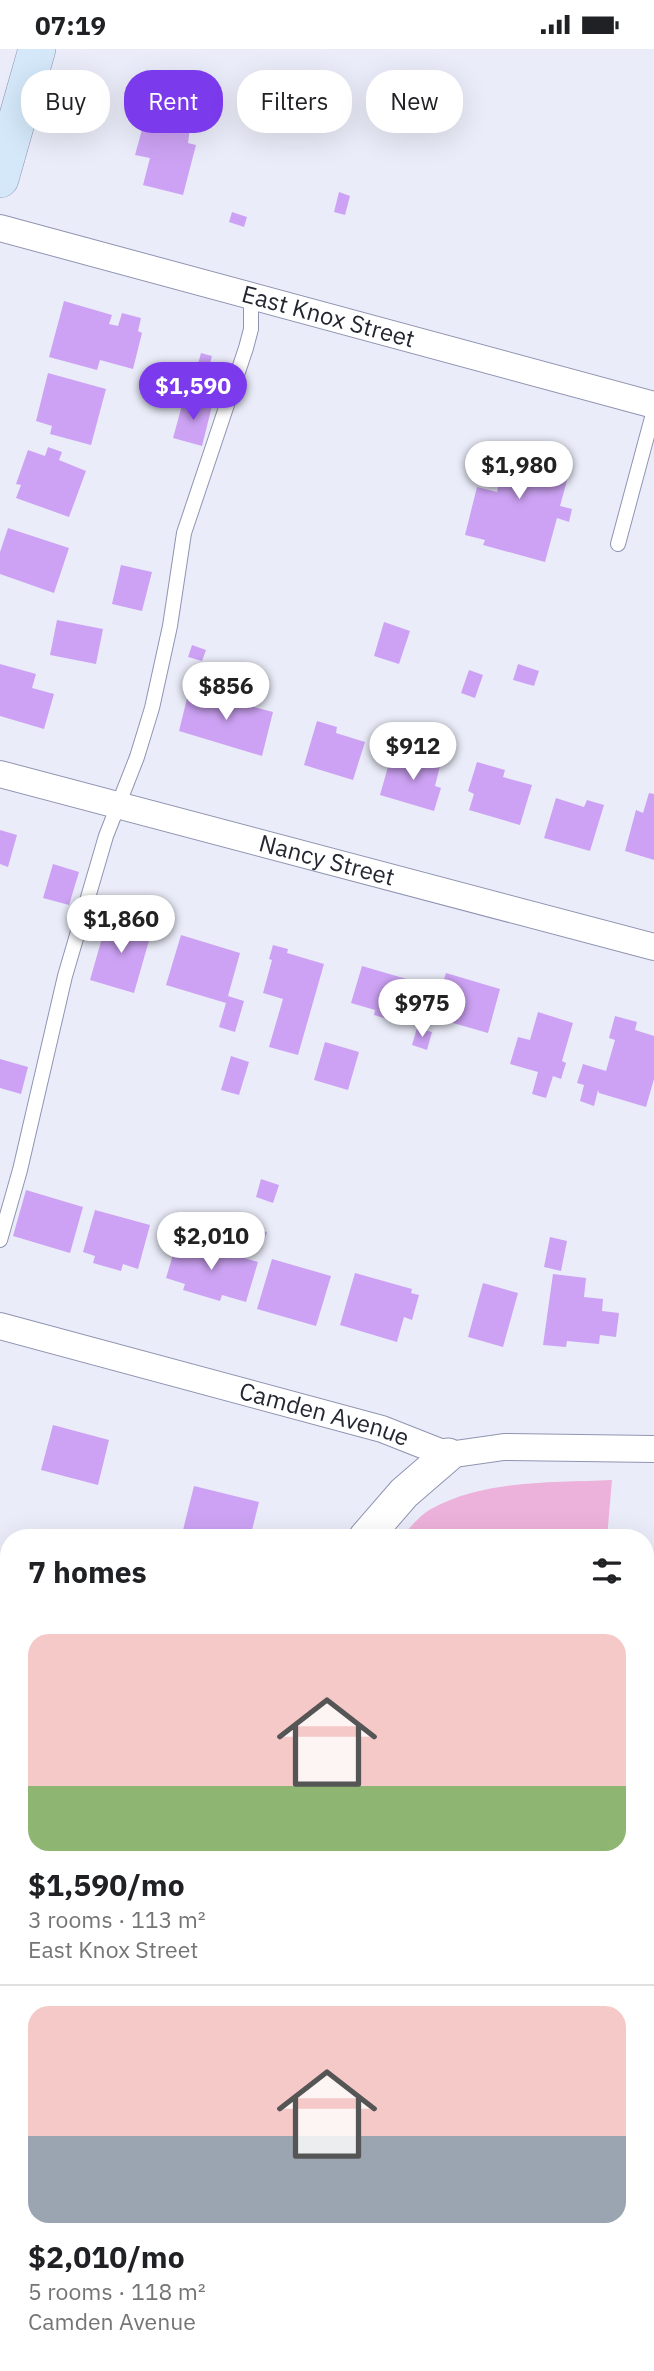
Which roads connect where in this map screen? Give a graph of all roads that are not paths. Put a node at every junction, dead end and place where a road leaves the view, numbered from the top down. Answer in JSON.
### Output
{"nodes":[{"id":1,"x":37,"y":49,"type":"edge"},
{"id":2,"x":0,"y":179,"type":"edge"},
{"id":3,"x":0,"y":228,"type":"edge"},
{"id":4,"x":251,"y":295,"type":"junction"},
{"id":5,"x":654,"y":405,"type":"edge"},
{"id":6,"x":654,"y":410,"type":"edge"},
{"id":7,"x":618,"y":544,"type":"dead end"},
{"id":8,"x":0,"y":774,"type":"edge"},
{"id":9,"x":120,"y":805,"type":"junction"},
{"id":10,"x":654,"y":947,"type":"edge"},
{"id":11,"x":0,"y":1240,"type":"edge"},
{"id":12,"x":0,"y":1326,"type":"edge"},
{"id":13,"x":654,"y":1449,"type":"edge"},
{"id":14,"x":448,"y":1455,"type":"junction"},
{"id":15,"x":373,"y":1529,"type":"edge"}],
"edges":[{"from":1,"to":2,"type":"main road"},
{"from":3,"to":4,"type":"street","name":"East Knox Street"},
{"from":4,"to":5,"type":"street","name":"East Knox Street"},
{"from":4,"to":9,"type":"lane"},
{"from":6,"to":7,"type":"lane"},
{"from":8,"to":9,"type":"street","name":"Nancy Street"},
{"from":9,"to":10,"type":"street","name":"Nancy Street"},
{"from":9,"to":11,"type":"lane"},
{"from":12,"to":14,"type":"street","name":"Camden Avenue"},
{"from":13,"to":14,"type":"street","name":"Camden Avenue"},
{"from":14,"to":15,"type":"street"}]}
